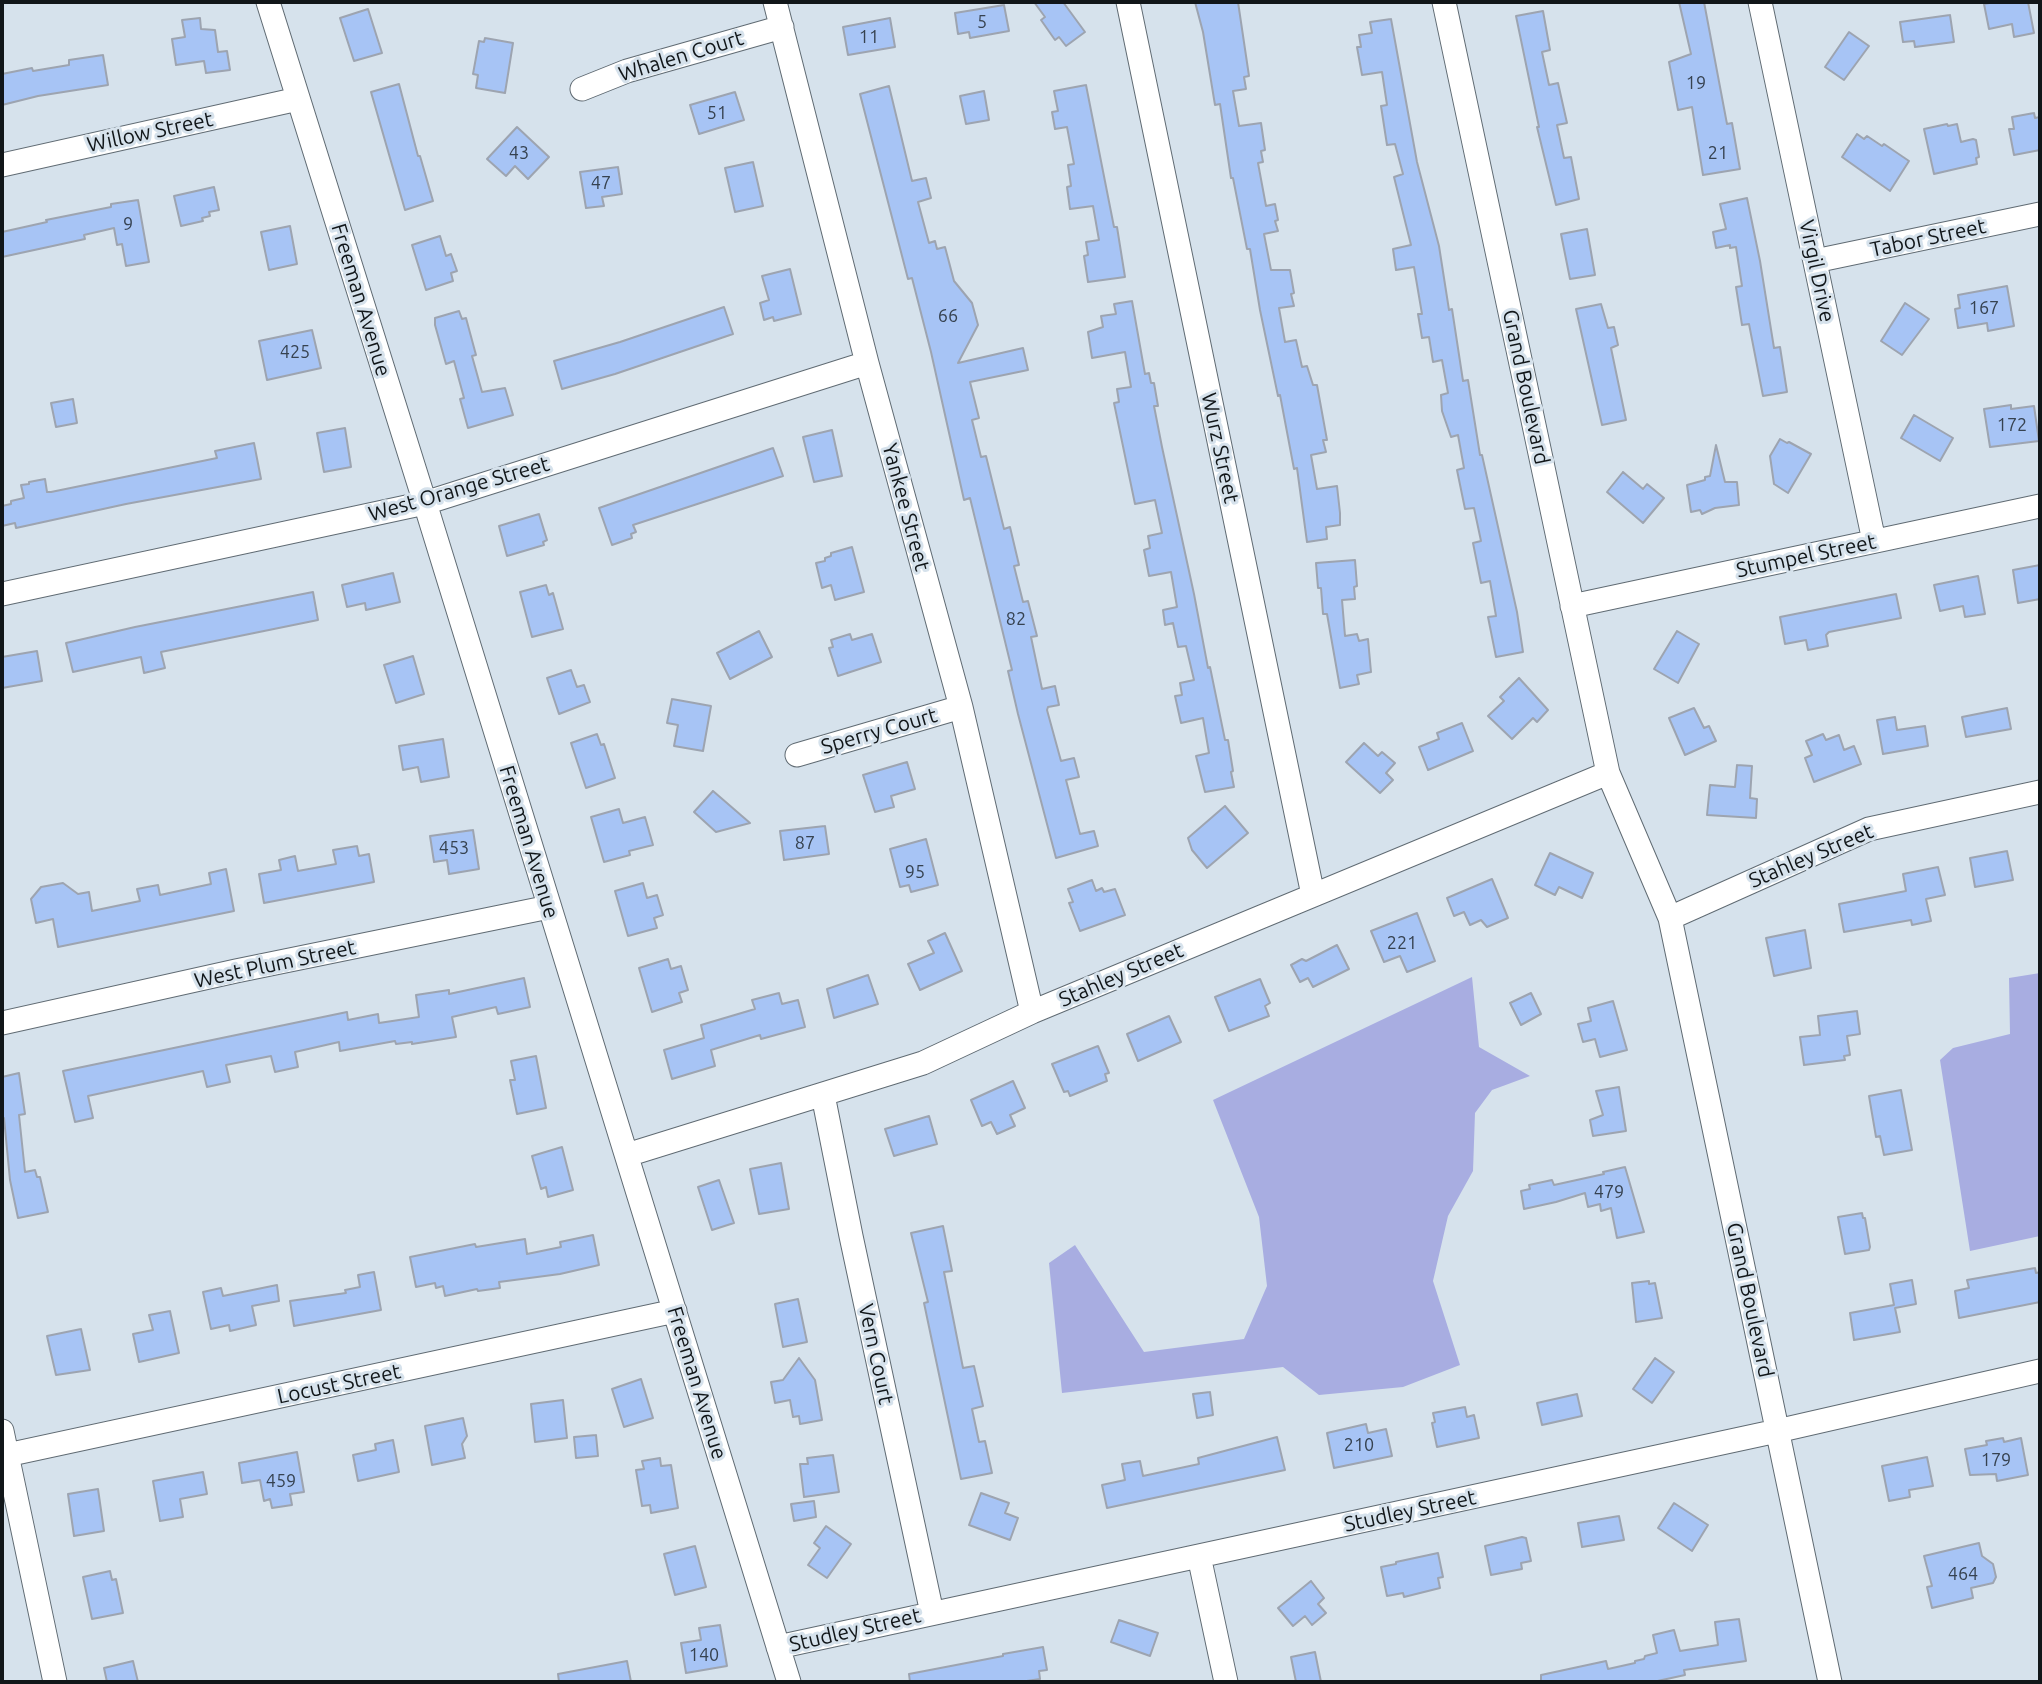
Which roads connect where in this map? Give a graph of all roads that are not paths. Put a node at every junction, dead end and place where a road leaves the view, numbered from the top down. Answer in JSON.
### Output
{"nodes":[{"id":1,"x":268,"y":2,"type":"edge"},
{"id":2,"x":775,"y":2,"type":"edge"},
{"id":3,"x":1128,"y":2,"type":"edge"},
{"id":4,"x":1444,"y":2,"type":"edge"},
{"id":5,"x":1760,"y":2,"type":"edge"},
{"id":6,"x":782,"y":27,"type":"junction"},
{"id":7,"x":582,"y":89,"type":"dead end"},
{"id":8,"x":298,"y":99,"type":"junction"},
{"id":9,"x":2,"y":165,"type":"edge"},
{"id":10,"x":2040,"y":214,"type":"edge"},
{"id":11,"x":1815,"y":261,"type":"junction"},
{"id":12,"x":867,"y":363,"type":"junction"},
{"id":13,"x":425,"y":503,"type":"junction"},
{"id":14,"x":2040,"y":506,"type":"edge"},
{"id":15,"x":1874,"y":541,"type":"junction"},
{"id":16,"x":2,"y":594,"type":"edge"},
{"id":17,"x":1572,"y":606,"type":"junction"},
{"id":18,"x":961,"y":707,"type":"junction"},
{"id":19,"x":797,"y":755,"type":"dead end"},
{"id":20,"x":1608,"y":773,"type":"junction"},
{"id":21,"x":2040,"y":792,"type":"edge"},
{"id":22,"x":1313,"y":895,"type":"junction"},
{"id":23,"x":549,"y":908,"type":"junction"},
{"id":24,"x":1670,"y":918,"type":"junction"},
{"id":25,"x":1032,"y":1012,"type":"junction"},
{"id":26,"x":2,"y":1023,"type":"edge"},
{"id":27,"x":823,"y":1095,"type":"junction"},
{"id":28,"x":627,"y":1155,"type":"junction"},
{"id":29,"x":675,"y":1311,"type":"junction"},
{"id":30,"x":2040,"y":1371,"type":"edge"},
{"id":31,"x":2,"y":1431,"type":"edge"},
{"id":32,"x":1777,"y":1431,"type":"junction"},
{"id":33,"x":4,"y":1455,"type":"edge"},
{"id":34,"x":1199,"y":1556,"type":"junction"},
{"id":35,"x":932,"y":1613,"type":"junction"},
{"id":36,"x":778,"y":1647,"type":"junction"},
{"id":37,"x":55,"y":1682,"type":"edge"},
{"id":38,"x":789,"y":1682,"type":"edge"},
{"id":39,"x":1226,"y":1682,"type":"edge"},
{"id":40,"x":1830,"y":1682,"type":"edge"}],
"edges":[{"from":1,"to":8,"type":"street","name":"Freeman Avenue"},
{"from":2,"to":6,"type":"street","name":"Yankee Street"},
{"from":3,"to":22,"type":"street","name":"Wurz Street"},
{"from":4,"to":17,"type":"street","name":"Grand Boulevard"},
{"from":5,"to":11,"type":"street","name":"Virgil Drive"},
{"from":6,"to":7,"type":"street","name":"Whalen Court"},
{"from":6,"to":12,"type":"street","name":"Yankee Street"},
{"from":8,"to":9,"type":"street","name":"Willow Street"},
{"from":8,"to":13,"type":"street","name":"Freeman Avenue"},
{"from":10,"to":11,"type":"street","name":"Tabor Street"},
{"from":11,"to":15,"type":"street","name":"Virgil Drive"},
{"from":12,"to":13,"type":"street","name":"West Orange Street"},
{"from":12,"to":18,"type":"street","name":"Yankee Street"},
{"from":13,"to":16,"type":"street","name":"West Orange Street"},
{"from":13,"to":23,"type":"street","name":"Freeman Avenue"},
{"from":14,"to":15,"type":"street","name":"Stumpel Street"},
{"from":15,"to":17,"type":"street","name":"Stumpel Street"},
{"from":17,"to":20,"type":"street","name":"Grand Boulevard"},
{"from":18,"to":19,"type":"street","name":"Sperry Court"},
{"from":18,"to":25,"type":"street","name":"Yankee Street"},
{"from":20,"to":22,"type":"street","name":"Stahley Street"},
{"from":20,"to":24,"type":"street","name":"Grand Boulevard"},
{"from":21,"to":24,"type":"street","name":"Stahley Street"},
{"from":22,"to":25,"type":"street","name":"Stahley Street"},
{"from":23,"to":26,"type":"street","name":"West Plum Street"},
{"from":23,"to":28,"type":"street","name":"Freeman Avenue"},
{"from":24,"to":32,"type":"street","name":"Grand Boulevard"},
{"from":25,"to":27,"type":"street","name":"Stahley Street"},
{"from":27,"to":28,"type":"street","name":"Stahley Street"},
{"from":27,"to":35,"type":"street","name":"Vern Court"},
{"from":28,"to":29,"type":"street","name":"Freeman Avenue"},
{"from":29,"to":33,"type":"street","name":"Locust Street"},
{"from":29,"to":36,"type":"street","name":"Freeman Avenue"},
{"from":30,"to":32,"type":"street","name":"Studley Street"},
{"from":31,"to":33,"type":"street"},
{"from":32,"to":34,"type":"street","name":"Studley Street"},
{"from":32,"to":40,"type":"street","name":"Grand Boulevard"},
{"from":33,"to":37,"type":"street"},
{"from":34,"to":35,"type":"street","name":"Studley Street"},
{"from":34,"to":39,"type":"street"},
{"from":35,"to":36,"type":"street","name":"Studley Street"},
{"from":36,"to":38,"type":"street","name":"Freeman Avenue"}]}
